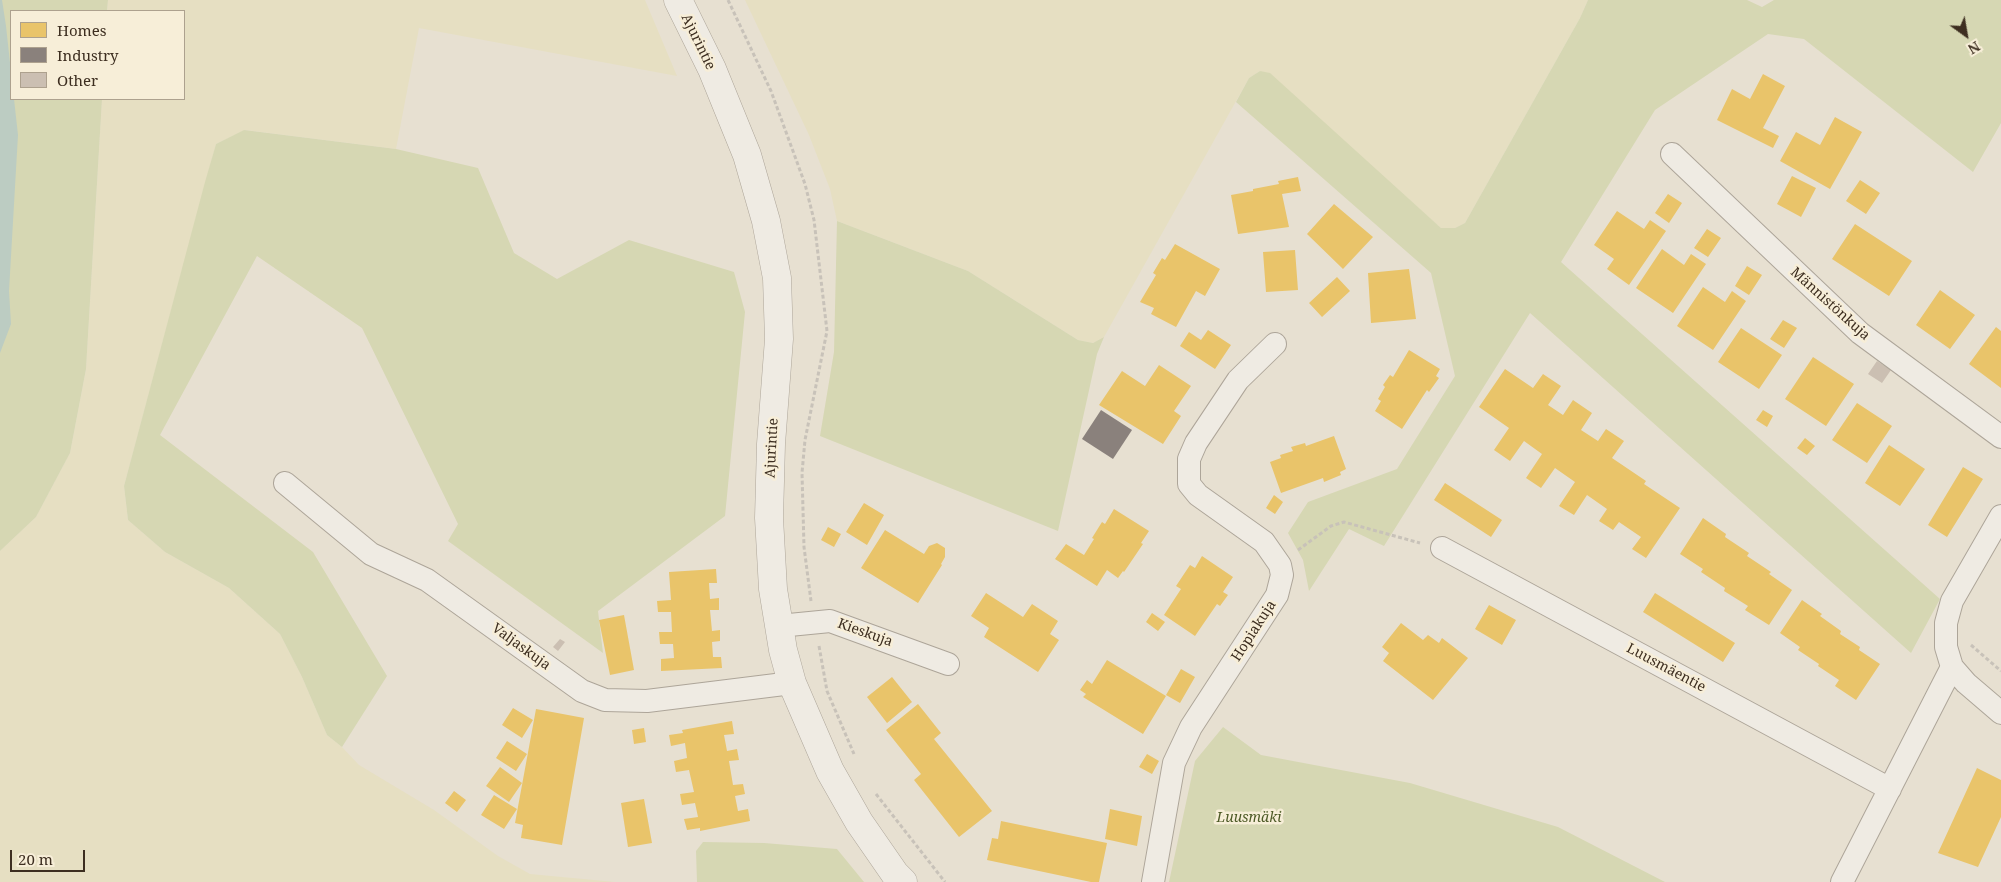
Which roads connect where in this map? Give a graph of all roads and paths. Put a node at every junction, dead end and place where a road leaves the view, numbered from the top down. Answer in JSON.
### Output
{"nodes":[{"id":1,"x":678,"y":0,"type":"edge"},
{"id":2,"x":728,"y":0,"type":"edge"},
{"id":3,"x":1672,"y":154,"type":"dead end"},
{"id":4,"x":1275,"y":344,"type":"dead end"},
{"id":5,"x":2001,"y":437,"type":"edge"},
{"id":6,"x":285,"y":484,"type":"dead end"},
{"id":7,"x":2001,"y":516,"type":"edge"},
{"id":8,"x":1442,"y":548,"type":"joint"},
{"id":9,"x":1280,"y":565,"type":"junction"},
{"id":10,"x":815,"y":622,"type":"junction"},
{"id":11,"x":1946,"y":623,"type":"junction"},
{"id":12,"x":779,"y":626,"type":"junction"},
{"id":13,"x":948,"y":664,"type":"dead end"},
{"id":14,"x":1952,"y":667,"type":"junction"},
{"id":15,"x":2001,"y":671,"type":"edge"},
{"id":16,"x":792,"y":683,"type":"junction"},
{"id":17,"x":2001,"y":713,"type":"edge"},
{"id":18,"x":855,"y":758,"type":"dead end"},
{"id":19,"x":1890,"y":789,"type":"junction"},
{"id":20,"x":874,"y":792,"type":"dead end"},
{"id":21,"x":903,"y":882,"type":"edge"},
{"id":22,"x":945,"y":882,"type":"edge"},
{"id":23,"x":1153,"y":882,"type":"edge"},
{"id":24,"x":1842,"y":882,"type":"edge"}],
"edges":[{"from":1,"to":12,"type":"street","name":"Ajurintie"},
{"from":2,"to":10,"type":"path"},
{"from":3,"to":5,"type":"street","name":"Männistönkuja"},
{"from":4,"to":9,"type":"street"},
{"from":6,"to":16,"type":"street","name":"Valjaskuja"},
{"from":7,"to":11,"type":"street"},
{"from":8,"to":9,"type":"path"},
{"from":8,"to":19,"type":"street","name":"Luusmäentie"},
{"from":9,"to":23,"type":"street","name":"Hopiakuja"},
{"from":10,"to":12,"type":"street","name":"Kieskuja"},
{"from":10,"to":13,"type":"street","name":"Kieskuja"},
{"from":10,"to":18,"type":"path"},
{"from":11,"to":14,"type":"street"},
{"from":11,"to":15,"type":"path"},
{"from":12,"to":16,"type":"street","name":"Ajurintie"},
{"from":14,"to":17,"type":"street"},
{"from":14,"to":19,"type":"street"},
{"from":16,"to":21,"type":"street","name":"Ajurintie"},
{"from":19,"to":24,"type":"street"},
{"from":20,"to":22,"type":"path"}]}
